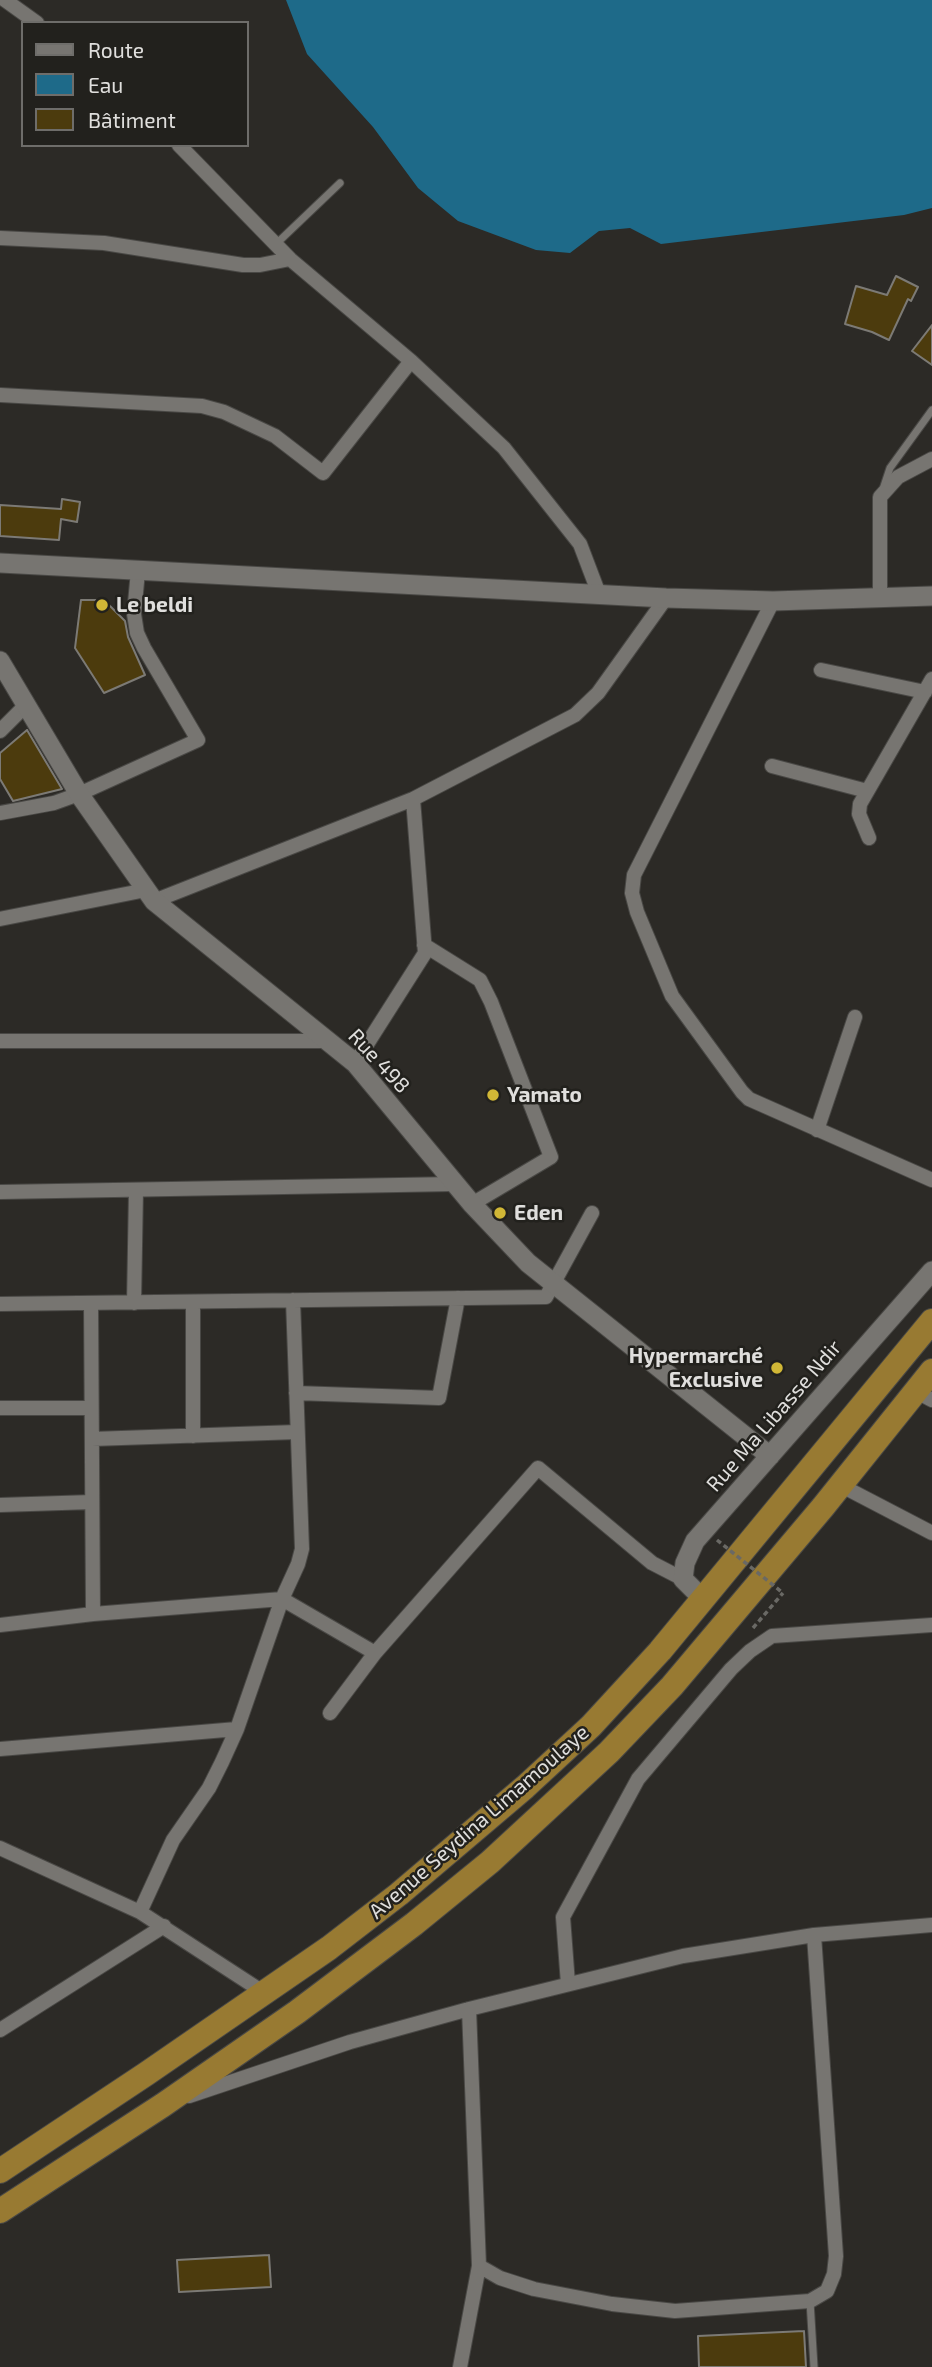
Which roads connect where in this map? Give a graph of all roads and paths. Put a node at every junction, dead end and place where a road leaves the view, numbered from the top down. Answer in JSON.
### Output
{"nodes":[{"id":1,"x":5,"y":0,"type":"edge"},
{"id":2,"x":34,"y":21,"type":"edge"},
{"id":3,"x":181,"y":147,"type":"edge"},
{"id":4,"x":340,"y":183,"type":"dead end"},
{"id":5,"x":0,"y":238,"type":"edge"},
{"id":6,"x":275,"y":245,"type":"junction"},
{"id":7,"x":289,"y":260,"type":"junction"},
{"id":8,"x":411,"y":361,"type":"junction"},
{"id":9,"x":0,"y":395,"type":"edge"},
{"id":10,"x":932,"y":410,"type":"edge"},
{"id":11,"x":932,"y":459,"type":"edge"},
{"id":12,"x":880,"y":497,"type":"junction"},
{"id":13,"x":0,"y":563,"type":"edge"},
{"id":14,"x":138,"y":571,"type":"junction"},
{"id":15,"x":599,"y":594,"type":"junction"},
{"id":16,"x":932,"y":596,"type":"edge"},
{"id":17,"x":666,"y":598,"type":"junction"},
{"id":18,"x":880,"y":599,"type":"junction"},
{"id":19,"x":773,"y":601,"type":"junction"},
{"id":20,"x":0,"y":661,"type":"edge"},
{"id":21,"x":821,"y":670,"type":"dead end"},
{"id":22,"x":929,"y":685,"type":"edge"},
{"id":23,"x":26,"y":705,"type":"junction"},
{"id":24,"x":0,"y":731,"type":"edge"},
{"id":25,"x":772,"y":766,"type":"dead end"},
{"id":26,"x":867,"y":791,"type":"junction"},
{"id":27,"x":79,"y":794,"type":"junction"},
{"id":28,"x":413,"y":799,"type":"junction"},
{"id":29,"x":0,"y":813,"type":"edge"},
{"id":30,"x":869,"y":838,"type":"dead end"},
{"id":31,"x":150,"y":896,"type":"junction"},
{"id":32,"x":0,"y":919,"type":"edge"},
{"id":33,"x":425,"y":945,"type":"junction"},
{"id":34,"x":855,"y":1017,"type":"dead end"},
{"id":35,"x":0,"y":1041,"type":"edge"},
{"id":36,"x":328,"y":1041,"type":"junction"},
{"id":37,"x":355,"y":1063,"type":"junction"},
{"id":38,"x":817,"y":1130,"type":"junction"},
{"id":39,"x":932,"y":1180,"type":"edge"},
{"id":40,"x":456,"y":1184,"type":"junction"},
{"id":41,"x":136,"y":1190,"type":"junction"},
{"id":42,"x":0,"y":1192,"type":"edge"},
{"id":43,"x":472,"y":1204,"type":"junction"},
{"id":44,"x":592,"y":1213,"type":"dead end"},
{"id":45,"x":932,"y":1271,"type":"edge"},
{"id":46,"x":552,"y":1284,"type":"junction"},
{"id":47,"x":458,"y":1298,"type":"junction"},
{"id":48,"x":293,"y":1300,"type":"junction"},
{"id":49,"x":193,"y":1302,"type":"junction"},
{"id":50,"x":91,"y":1303,"type":"junction"},
{"id":51,"x":134,"y":1303,"type":"junction"},
{"id":52,"x":0,"y":1304,"type":"edge"},
{"id":53,"x":932,"y":1321,"type":"edge"},
{"id":54,"x":932,"y":1371,"type":"edge"},
{"id":55,"x":296,"y":1393,"type":"junction"},
{"id":56,"x":923,"y":1396,"type":"edge"},
{"id":57,"x":0,"y":1408,"type":"edge"},
{"id":58,"x":92,"y":1408,"type":"junction"},
{"id":59,"x":297,"y":1432,"type":"junction"},
{"id":60,"x":193,"y":1436,"type":"junction"},
{"id":61,"x":92,"y":1439,"type":"junction"},
{"id":62,"x":770,"y":1456,"type":"junction"},
{"id":63,"x":841,"y":1485,"type":"junction"},
{"id":64,"x":92,"y":1502,"type":"junction"},
{"id":65,"x":0,"y":1504,"type":"edge"},
{"id":66,"x":932,"y":1533,"type":"edge"},
{"id":67,"x":717,"y":1540,"type":"dead end"},
{"id":68,"x":683,"y":1579,"type":"junction"},
{"id":69,"x":702,"y":1598,"type":"junction"},
{"id":70,"x":282,"y":1599,"type":"junction"},
{"id":71,"x":93,"y":1614,"type":"junction"},
{"id":72,"x":0,"y":1625,"type":"edge"},
{"id":73,"x":932,"y":1625,"type":"edge"},
{"id":74,"x":746,"y":1637,"type":"dead end"},
{"id":75,"x":375,"y":1654,"type":"junction"},
{"id":76,"x":330,"y":1713,"type":"dead end"},
{"id":77,"x":237,"y":1729,"type":"junction"},
{"id":78,"x":0,"y":1749,"type":"edge"},
{"id":79,"x":0,"y":1848,"type":"edge"},
{"id":80,"x":140,"y":1912,"type":"junction"},
{"id":81,"x":932,"y":1925,"type":"edge"},
{"id":82,"x":164,"y":1926,"type":"junction"},
{"id":83,"x":814,"y":1935,"type":"junction"},
{"id":84,"x":568,"y":1984,"type":"junction"},
{"id":85,"x":263,"y":1992,"type":"junction"},
{"id":86,"x":468,"y":2009,"type":"junction"},
{"id":87,"x":0,"y":2030,"type":"edge"},
{"id":88,"x":163,"y":2105,"type":"junction"},
{"id":89,"x":0,"y":2171,"type":"edge"},
{"id":90,"x":0,"y":2211,"type":"edge"},
{"id":91,"x":479,"y":2266,"type":"junction"},
{"id":92,"x":810,"y":2301,"type":"junction"},
{"id":93,"x":460,"y":2367,"type":"edge"},
{"id":94,"x":814,"y":2367,"type":"edge"}],
"edges":[{"from":1,"to":2,"type":"street"},
{"from":3,"to":6,"type":"street"},
{"from":4,"to":6,"type":"lane"},
{"from":5,"to":7,"type":"street"},
{"from":6,"to":7,"type":"street"},
{"from":7,"to":8,"type":"street"},
{"from":8,"to":9,"type":"street"},
{"from":8,"to":15,"type":"street"},
{"from":10,"to":12,"type":"lane"},
{"from":11,"to":12,"type":"street"},
{"from":12,"to":18,"type":"street"},
{"from":13,"to":14,"type":"street"},
{"from":14,"to":15,"type":"street"},
{"from":14,"to":27,"type":"street"},
{"from":15,"to":17,"type":"street"},
{"from":16,"to":18,"type":"street"},
{"from":17,"to":19,"type":"street"},
{"from":17,"to":28,"type":"street"},
{"from":18,"to":19,"type":"street"},
{"from":19,"to":38,"type":"street"},
{"from":20,"to":23,"type":"street","name":"Rue 498"},
{"from":21,"to":22,"type":"street"},
{"from":22,"to":26,"type":"street"},
{"from":23,"to":24,"type":"street"},
{"from":23,"to":27,"type":"street","name":"Rue 498"},
{"from":25,"to":26,"type":"street"},
{"from":26,"to":30,"type":"street"},
{"from":27,"to":29,"type":"street"},
{"from":27,"to":31,"type":"street","name":"Rue 498"},
{"from":28,"to":31,"type":"street"},
{"from":28,"to":33,"type":"street"},
{"from":31,"to":32,"type":"street"},
{"from":31,"to":36,"type":"street","name":"Rue 498"},
{"from":33,"to":37,"type":"street"},
{"from":33,"to":43,"type":"street"},
{"from":34,"to":38,"type":"street"},
{"from":35,"to":36,"type":"street"},
{"from":36,"to":37,"type":"street","name":"Rue 498"},
{"from":37,"to":40,"type":"street","name":"Rue 498"},
{"from":38,"to":39,"type":"street"},
{"from":40,"to":41,"type":"street"},
{"from":40,"to":43,"type":"street","name":"Rue 498"},
{"from":41,"to":42,"type":"street"},
{"from":41,"to":51,"type":"street"},
{"from":43,"to":46,"type":"street","name":"Rue 498"},
{"from":44,"to":46,"type":"street"},
{"from":45,"to":62,"type":"street","name":"Rue Ma Libasse Ndir"},
{"from":46,"to":47,"type":"street"},
{"from":46,"to":62,"type":"street","name":"Rue 498"},
{"from":47,"to":48,"type":"street"},
{"from":47,"to":55,"type":"street"},
{"from":48,"to":49,"type":"street"},
{"from":48,"to":55,"type":"street"},
{"from":49,"to":51,"type":"street"},
{"from":49,"to":60,"type":"street"},
{"from":50,"to":51,"type":"street"},
{"from":50,"to":52,"type":"street"},
{"from":50,"to":58,"type":"street"},
{"from":53,"to":69,"type":"highway","name":"Avenue Seydina Limamoulaye"},
{"from":54,"to":56,"type":"highway","name":"Avenue Seydina Limamoulaye"},
{"from":55,"to":59,"type":"street"},
{"from":56,"to":63,"type":"highway","name":"Avenue Seydina Limamoulaye"},
{"from":57,"to":58,"type":"street"},
{"from":58,"to":61,"type":"street"},
{"from":59,"to":60,"type":"street"},
{"from":59,"to":70,"type":"street"},
{"from":60,"to":61,"type":"street"},
{"from":61,"to":64,"type":"street"},
{"from":62,"to":68,"type":"street","name":"Rue Ma Libasse Ndir"},
{"from":63,"to":66,"type":"street"},
{"from":63,"to":88,"type":"highway","name":"Avenue Seydina Limamoulaye"},
{"from":64,"to":65,"type":"street"},
{"from":64,"to":71,"type":"street"},
{"from":67,"to":74,"type":"path","bridge":true},
{"from":68,"to":69,"type":"street"},
{"from":68,"to":75,"type":"street"},
{"from":69,"to":85,"type":"highway","name":"Avenue Seydina Limamoulaye"},
{"from":70,"to":71,"type":"street"},
{"from":70,"to":75,"type":"street"},
{"from":70,"to":77,"type":"street"},
{"from":71,"to":72,"type":"street"},
{"from":73,"to":84,"type":"street"},
{"from":75,"to":76,"type":"street"},
{"from":77,"to":78,"type":"street"},
{"from":77,"to":80,"type":"street"},
{"from":79,"to":80,"type":"street"},
{"from":80,"to":82,"type":"street"},
{"from":81,"to":83,"type":"street"},
{"from":82,"to":85,"type":"street"},
{"from":82,"to":87,"type":"street"},
{"from":83,"to":84,"type":"street"},
{"from":83,"to":92,"type":"street"},
{"from":84,"to":86,"type":"street"},
{"from":85,"to":89,"type":"highway","name":"Avenue Seydina Limamoulaye"},
{"from":86,"to":88,"type":"street"},
{"from":86,"to":91,"type":"street"},
{"from":88,"to":90,"type":"highway","name":"Avenue Seydina Limamoulaye"},
{"from":91,"to":92,"type":"street"},
{"from":91,"to":93,"type":"street"},
{"from":92,"to":94,"type":"lane"}]}
